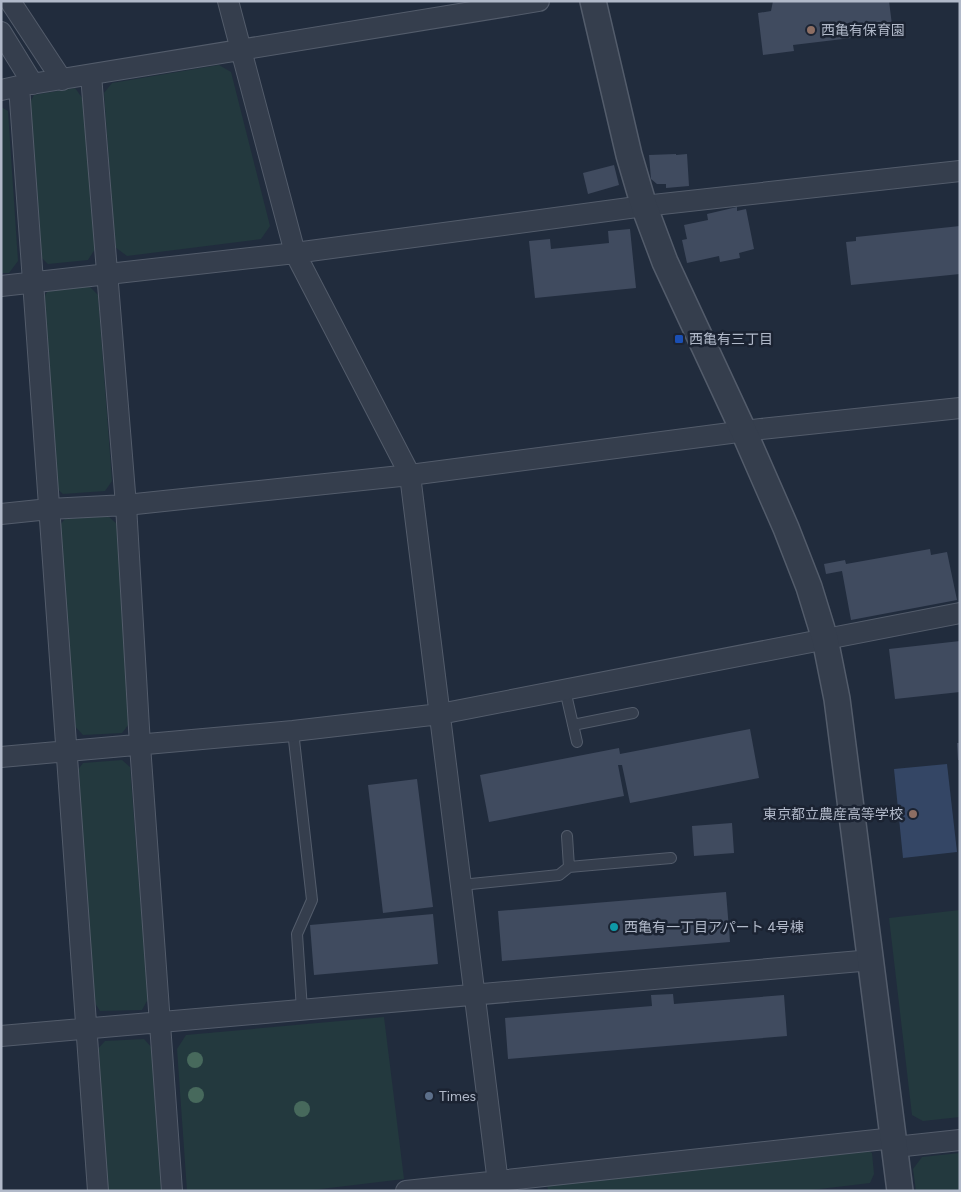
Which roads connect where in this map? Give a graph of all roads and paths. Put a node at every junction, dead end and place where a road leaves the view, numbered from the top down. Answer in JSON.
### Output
{"nodes":[{"id":1,"x":10,"y":1,"type":"edge"},
{"id":2,"x":228,"y":1,"type":"edge"},
{"id":3,"x":539,"y":1,"type":"edge"},
{"id":4,"x":593,"y":1,"type":"edge"},
{"id":5,"x":1,"y":32,"type":"edge"},
{"id":6,"x":240,"y":50,"type":"junction"},
{"id":7,"x":91,"y":75,"type":"junction"},
{"id":8,"x":62,"y":80,"type":"junction"},
{"id":9,"x":18,"y":87,"type":"edge"},
{"id":10,"x":960,"y":171,"type":"edge"},
{"id":11,"x":644,"y":206,"type":"junction"},
{"id":12,"x":295,"y":253,"type":"junction"},
{"id":13,"x":107,"y":273,"type":"junction"},
{"id":14,"x":33,"y":282,"type":"junction"},
{"id":15,"x":1,"y":286,"type":"edge"},
{"id":16,"x":960,"y":408,"type":"edge"},
{"id":17,"x":744,"y":432,"type":"junction"},
{"id":18,"x":410,"y":476,"type":"junction"},
{"id":19,"x":126,"y":505,"type":"junction"},
{"id":20,"x":49,"y":509,"type":"junction"},
{"id":21,"x":1,"y":514,"type":"edge"},
{"id":22,"x":960,"y":613,"type":"edge"},
{"id":23,"x":825,"y":639,"type":"junction"},
{"id":24,"x":565,"y":690,"type":"junction"},
{"id":25,"x":633,"y":713,"type":"dead end"},
{"id":26,"x":440,"y":714,"type":"junction"},
{"id":27,"x":573,"y":725,"type":"junction"},
{"id":28,"x":293,"y":731,"type":"junction"},
{"id":29,"x":577,"y":742,"type":"dead end"},
{"id":30,"x":140,"y":745,"type":"junction"},
{"id":31,"x":68,"y":751,"type":"junction"},
{"id":32,"x":1,"y":757,"type":"edge"},
{"id":33,"x":567,"y":836,"type":"dead end"},
{"id":34,"x":671,"y":858,"type":"dead end"},
{"id":35,"x":569,"y":867,"type":"junction"},
{"id":36,"x":461,"y":885,"type":"junction"},
{"id":37,"x":872,"y":960,"type":"junction"},
{"id":38,"x":474,"y":994,"type":"junction"},
{"id":39,"x":302,"y":1010,"type":"junction"},
{"id":40,"x":159,"y":1022,"type":"junction"},
{"id":41,"x":86,"y":1028,"type":"junction"},
{"id":42,"x":1,"y":1036,"type":"edge"},
{"id":43,"x":960,"y":1140,"type":"edge"},
{"id":44,"x":894,"y":1142,"type":"junction"},
{"id":45,"x":498,"y":1186,"type":"edge"},
{"id":46,"x":895,"y":1190,"type":"edge"},
{"id":47,"x":98,"y":1191,"type":"edge"},
{"id":48,"x":172,"y":1191,"type":"edge"},
{"id":49,"x":406,"y":1191,"type":"edge"}],
"edges":[{"from":1,"to":8,"type":"street"},
{"from":2,"to":6,"type":"street"},
{"from":3,"to":6,"type":"street"},
{"from":4,"to":11,"type":"street"},
{"from":5,"to":9,"type":"street"},
{"from":6,"to":7,"type":"street"},
{"from":6,"to":12,"type":"street"},
{"from":7,"to":8,"type":"street"},
{"from":7,"to":13,"type":"street"},
{"from":8,"to":9,"type":"street"},
{"from":9,"to":14,"type":"street"},
{"from":10,"to":11,"type":"street"},
{"from":11,"to":12,"type":"street"},
{"from":11,"to":17,"type":"street"},
{"from":12,"to":13,"type":"street"},
{"from":12,"to":18,"type":"street"},
{"from":13,"to":14,"type":"street"},
{"from":13,"to":19,"type":"street"},
{"from":14,"to":15,"type":"street"},
{"from":14,"to":20,"type":"street"},
{"from":16,"to":17,"type":"street"},
{"from":17,"to":18,"type":"street"},
{"from":17,"to":23,"type":"street"},
{"from":18,"to":19,"type":"street"},
{"from":18,"to":26,"type":"street"},
{"from":19,"to":20,"type":"street"},
{"from":19,"to":30,"type":"street"},
{"from":20,"to":21,"type":"street"},
{"from":20,"to":31,"type":"street"},
{"from":22,"to":23,"type":"street"},
{"from":23,"to":24,"type":"street"},
{"from":23,"to":37,"type":"street"},
{"from":24,"to":26,"type":"street"},
{"from":24,"to":27,"type":"lane"},
{"from":25,"to":27,"type":"lane"},
{"from":26,"to":28,"type":"street"},
{"from":26,"to":36,"type":"street"},
{"from":27,"to":29,"type":"lane"},
{"from":28,"to":30,"type":"street"},
{"from":28,"to":39,"type":"lane"},
{"from":30,"to":31,"type":"street"},
{"from":30,"to":40,"type":"street"},
{"from":31,"to":32,"type":"street"},
{"from":31,"to":41,"type":"street"},
{"from":33,"to":35,"type":"lane"},
{"from":34,"to":35,"type":"lane"},
{"from":35,"to":36,"type":"lane"},
{"from":36,"to":38,"type":"street"},
{"from":37,"to":38,"type":"street"},
{"from":37,"to":44,"type":"street"},
{"from":38,"to":39,"type":"street"},
{"from":38,"to":45,"type":"street"},
{"from":39,"to":40,"type":"street"},
{"from":40,"to":41,"type":"street"},
{"from":40,"to":48,"type":"street"},
{"from":41,"to":42,"type":"street"},
{"from":41,"to":47,"type":"street"},
{"from":43,"to":44,"type":"street"},
{"from":44,"to":45,"type":"street"},
{"from":44,"to":46,"type":"street"},
{"from":45,"to":49,"type":"street"}]}
